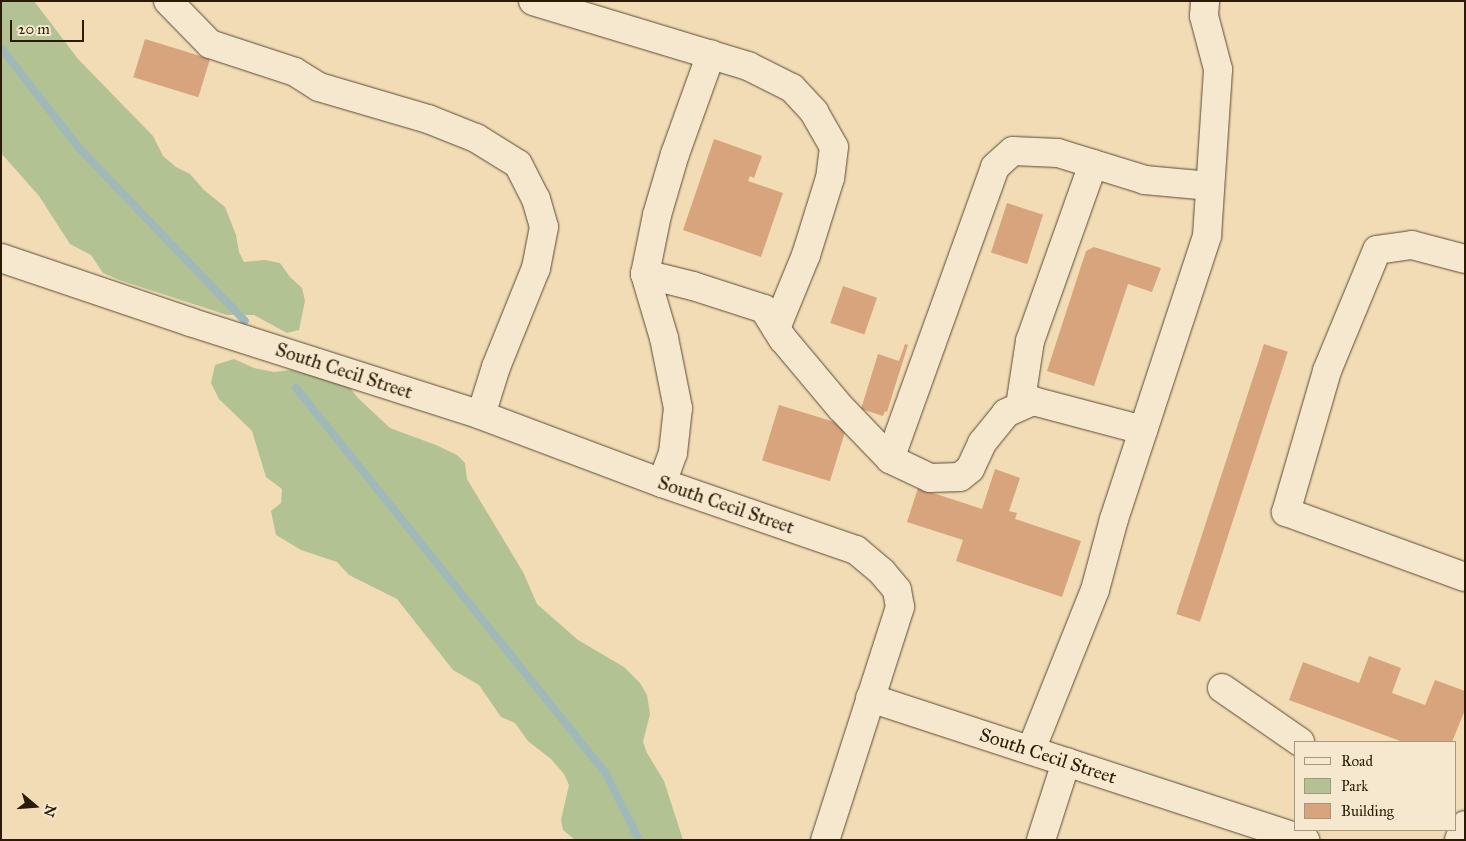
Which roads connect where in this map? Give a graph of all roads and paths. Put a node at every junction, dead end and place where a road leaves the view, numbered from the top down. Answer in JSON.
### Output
{"nodes":[{"id":1,"x":168,"y":1,"type":"edge"},
{"id":2,"x":533,"y":1,"type":"edge"},
{"id":3,"x":1205,"y":1,"type":"edge"},
{"id":4,"x":712,"y":54,"type":"junction"},
{"id":5,"x":1093,"y":164,"type":"junction"},
{"id":6,"x":1210,"y":186,"type":"junction"},
{"id":7,"x":1,"y":258,"type":"edge"},
{"id":8,"x":1465,"y":258,"type":"edge"},
{"id":9,"x":645,"y":274,"type":"junction"},
{"id":10,"x":776,"y":328,"type":"junction"},
{"id":11,"x":1020,"y":406,"type":"junction"},
{"id":12,"x":481,"y":415,"type":"junction"},
{"id":13,"x":1143,"y":430,"type":"junction"},
{"id":14,"x":890,"y":459,"type":"junction"},
{"id":15,"x":662,"y":483,"type":"junction"},
{"id":16,"x":1465,"y":577,"type":"edge"},
{"id":17,"x":1222,"y":688,"type":"dead end"},
{"id":18,"x":870,"y":698,"type":"junction"},
{"id":19,"x":1299,"y":741,"type":"edge"},
{"id":20,"x":1031,"y":750,"type":"junction"},
{"id":21,"x":1066,"y":762,"type":"junction"},
{"id":22,"x":1269,"y":834,"type":"edge"},
{"id":23,"x":825,"y":840,"type":"edge"},
{"id":24,"x":1041,"y":840,"type":"edge"},
{"id":25,"x":1305,"y":840,"type":"edge"}],
"edges":[{"from":1,"to":12,"type":"street"},
{"from":2,"to":4,"type":"street"},
{"from":3,"to":6,"type":"street"},
{"from":4,"to":9,"type":"street"},
{"from":4,"to":10,"type":"street"},
{"from":5,"to":6,"type":"street"},
{"from":5,"to":11,"type":"street"},
{"from":5,"to":14,"type":"street"},
{"from":6,"to":13,"type":"street"},
{"from":7,"to":12,"type":"street","name":"South Cecil Street"},
{"from":8,"to":16,"type":"street"},
{"from":9,"to":10,"type":"street"},
{"from":9,"to":15,"type":"street"},
{"from":10,"to":14,"type":"street"},
{"from":11,"to":13,"type":"street"},
{"from":11,"to":14,"type":"street"},
{"from":12,"to":15,"type":"street","name":"South Cecil Street"},
{"from":13,"to":20,"type":"street"},
{"from":15,"to":18,"type":"street","name":"South Cecil Street"},
{"from":17,"to":19,"type":"street"},
{"from":18,"to":20,"type":"street","name":"South Cecil Street"},
{"from":18,"to":23,"type":"street"},
{"from":20,"to":21,"type":"street","name":"South Cecil Street"},
{"from":21,"to":22,"type":"street","name":"South Cecil Street"},
{"from":21,"to":24,"type":"street"},
{"from":22,"to":25,"type":"street","name":"South Cecil Street"}]}
